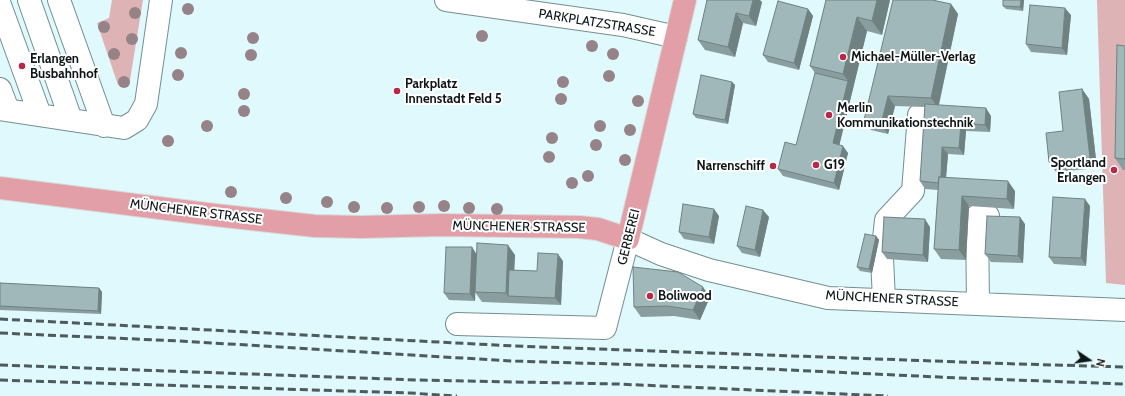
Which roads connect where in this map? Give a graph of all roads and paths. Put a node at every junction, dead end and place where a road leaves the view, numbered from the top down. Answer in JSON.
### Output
{"nodes":[{"id":1,"x":29,"y":0,"type":"edge"},
{"id":2,"x":59,"y":0,"type":"edge"},
{"id":3,"x":161,"y":0,"type":"edge"},
{"id":4,"x":446,"y":0,"type":"edge"},
{"id":5,"x":685,"y":0,"type":"edge"},
{"id":6,"x":0,"y":4,"type":"edge"},
{"id":7,"x":676,"y":36,"type":"junction"},
{"id":8,"x":0,"y":89,"type":"edge"},
{"id":9,"x":4,"y":110,"type":"edge"},
{"id":10,"x":40,"y":115,"type":"junction"},
{"id":11,"x":919,"y":115,"type":"dead end"},
{"id":12,"x":71,"y":120,"type":"junction"},
{"id":13,"x":104,"y":126,"type":"junction"},
{"id":14,"x":0,"y":188,"type":"edge"},
{"id":15,"x":988,"y":216,"type":"edge"},
{"id":16,"x":628,"y":239,"type":"junction"},
{"id":17,"x":884,"y":300,"type":"junction"},
{"id":18,"x":978,"y":304,"type":"junction"},
{"id":19,"x":1125,"y":310,"type":"edge"},
{"id":20,"x":456,"y":324,"type":"dead end"}],
"edges":[{"from":1,"to":12,"type":"street"},
{"from":2,"to":13,"type":"street"},
{"from":3,"to":13,"type":"street"},
{"from":4,"to":7,"type":"street","name":"PARKPLATZSTRASSE"},
{"from":5,"to":7,"type":"main road","name":"GERBEREI"},
{"from":6,"to":10,"type":"street"},
{"from":7,"to":16,"type":"main road","name":"GERBEREI"},
{"from":8,"to":9,"type":"street"},
{"from":9,"to":10,"type":"street"},
{"from":10,"to":12,"type":"street"},
{"from":11,"to":17,"type":"street"},
{"from":12,"to":13,"type":"street"},
{"from":14,"to":16,"type":"main road","name":"MÜNCHENER STRASSE"},
{"from":15,"to":18,"type":"street"},
{"from":16,"to":17,"type":"street","name":"MÜNCHENER STRASSE"},
{"from":16,"to":20,"type":"street","name":"GERBEREI"},
{"from":17,"to":18,"type":"street","name":"MÜNCHENER STRASSE"},
{"from":18,"to":19,"type":"street","name":"MÜNCHENER STRASSE"}]}
